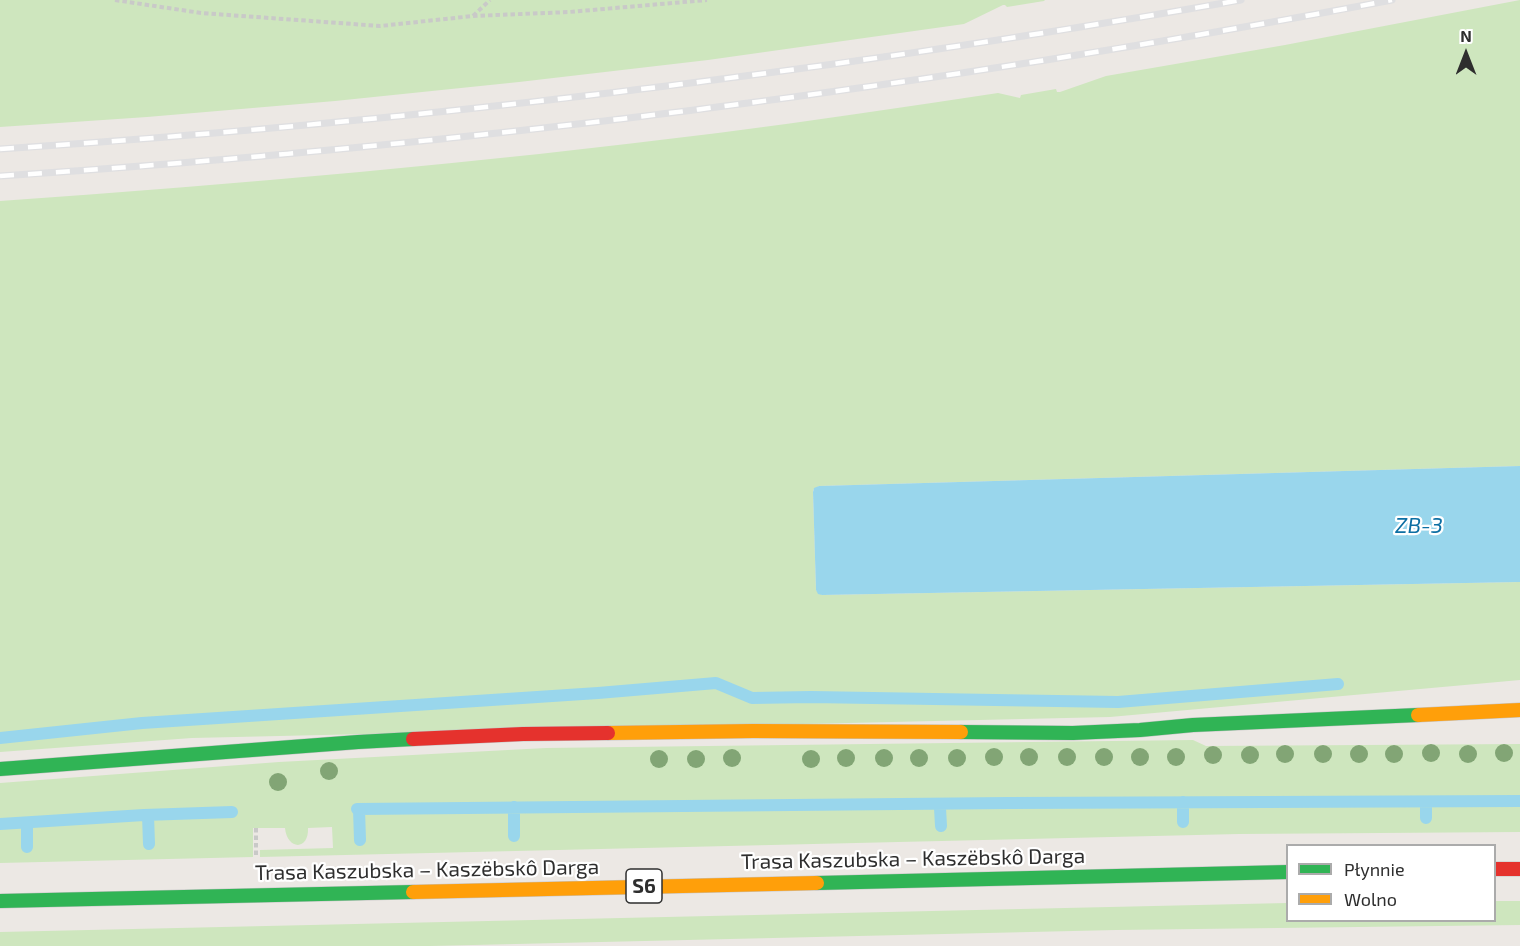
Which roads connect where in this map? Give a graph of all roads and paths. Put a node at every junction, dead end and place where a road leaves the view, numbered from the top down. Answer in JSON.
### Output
{"nodes":[{"id":1,"x":115,"y":0,"type":"edge"},
{"id":2,"x":489,"y":0,"type":"edge"},
{"id":3,"x":707,"y":0,"type":"edge"},
{"id":4,"x":473,"y":16,"type":"junction"},
{"id":5,"x":1520,"y":710,"type":"edge"},
{"id":6,"x":0,"y":769,"type":"edge"},
{"id":7,"x":256,"y":828,"type":"dead end"},
{"id":8,"x":256,"y":857,"type":"dead end"},
{"id":9,"x":1496,"y":869,"type":"edge"},
{"id":10,"x":1520,"y":869,"type":"edge"},
{"id":11,"x":1286,"y":872,"type":"edge"},
{"id":12,"x":0,"y":901,"type":"edge"}],
"edges":[{"from":1,"to":4,"type":"path"},
{"from":2,"to":4,"type":"path"},
{"from":3,"to":4,"type":"path"},
{"from":5,"to":6,"type":"main road"},
{"from":7,"to":8,"type":"path"},
{"from":9,"to":10,"type":"main road"},
{"from":11,"to":12,"type":"main road","name":"Trasa Kaszubska – Kaszëbskô Darga","number":"S6"}]}
